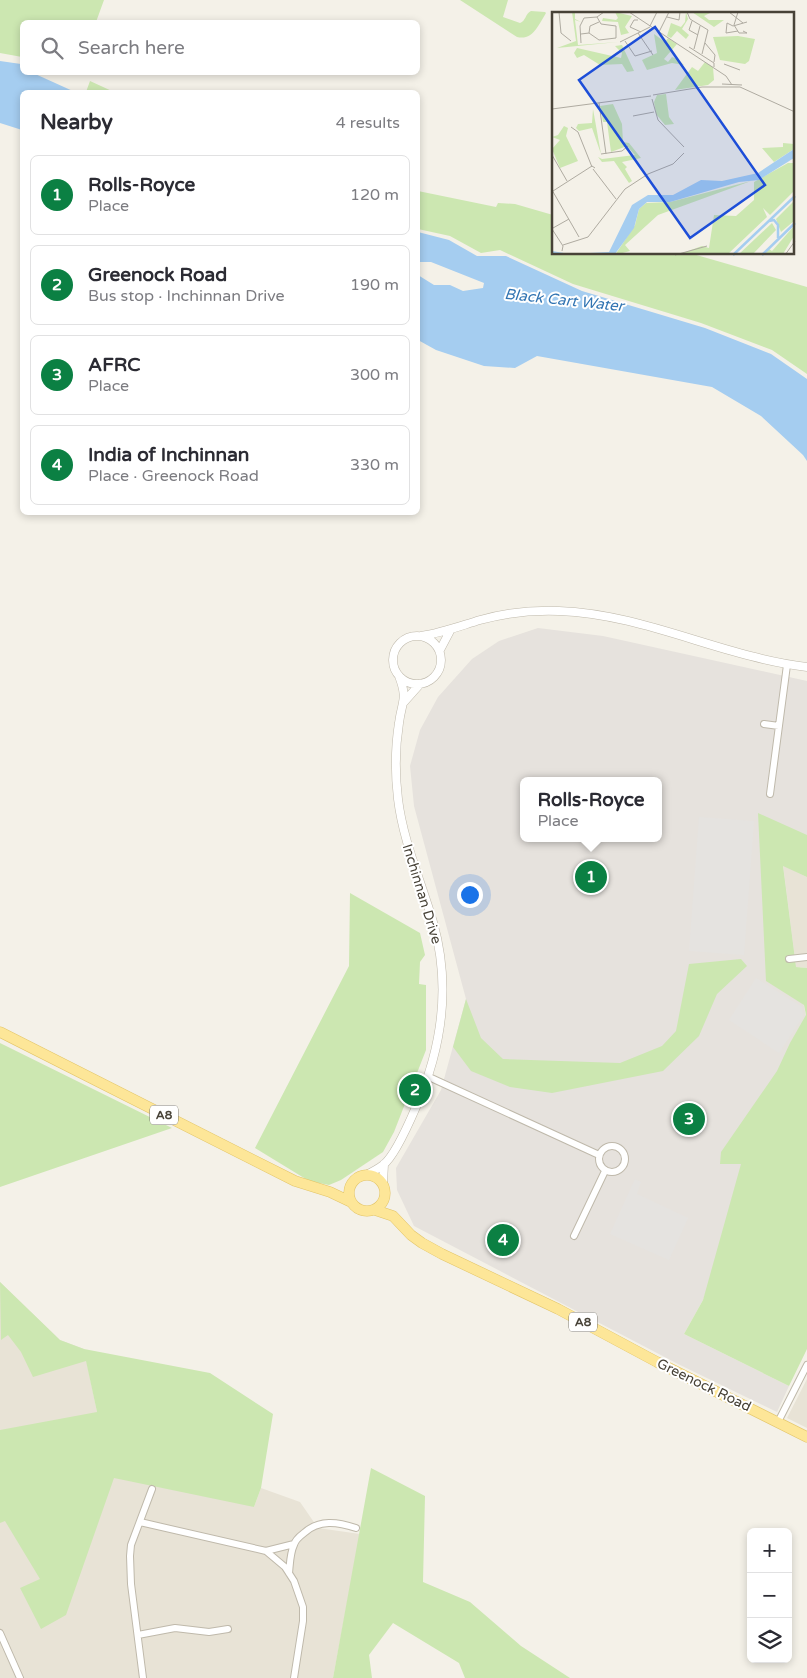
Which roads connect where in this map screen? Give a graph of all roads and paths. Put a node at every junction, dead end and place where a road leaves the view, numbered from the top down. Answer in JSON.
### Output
{"nodes":[{"id":1,"x":450,"y":630,"type":"junction"},
{"id":2,"x":421,"y":636,"type":"junction"},
{"id":3,"x":440,"y":650,"type":"junction"},
{"id":4,"x":787,"y":665,"type":"junction"},
{"id":5,"x":807,"y":667,"type":"edge"},
{"id":6,"x":398,"y":676,"type":"junction"},
{"id":7,"x":420,"y":684,"type":"junction"},
{"id":8,"x":404,"y":702,"type":"junction"},
{"id":9,"x":764,"y":724,"type":"dead end"},
{"id":10,"x":779,"y":726,"type":"junction"},
{"id":11,"x":770,"y":794,"type":"dead end"},
{"id":12,"x":807,"y":957,"type":"edge"},
{"id":13,"x":789,"y":959,"type":"dead end"},
{"id":14,"x":0,"y":1032,"type":"edge"},
{"id":15,"x":429,"y":1077,"type":"junction"},
{"id":16,"x":599,"y":1156,"type":"junction"},
{"id":17,"x":384,"y":1164,"type":"junction"},
{"id":18,"x":605,"y":1171,"type":"junction"},
{"id":19,"x":366,"y":1175,"type":"junction"},
{"id":20,"x":383,"y":1183,"type":"junction"},
{"id":21,"x":351,"y":1185,"type":"junction"},
{"id":22,"x":330,"y":1192,"type":"junction"},
{"id":23,"x":386,"y":1196,"type":"junction"},
{"id":24,"x":351,"y":1202,"type":"junction"},
{"id":25,"x":375,"y":1210,"type":"junction"},
{"id":26,"x":393,"y":1216,"type":"junction"},
{"id":27,"x":574,"y":1236,"type":"dead end"},
{"id":28,"x":807,"y":1365,"type":"edge"},
{"id":29,"x":778,"y":1422,"type":"junction"},
{"id":30,"x":807,"y":1437,"type":"edge"},
{"id":31,"x":152,"y":1489,"type":"dead end"},
{"id":32,"x":140,"y":1522,"type":"junction"},
{"id":33,"x":356,"y":1528,"type":"dead end"},
{"id":34,"x":294,"y":1544,"type":"junction"},
{"id":35,"x":266,"y":1551,"type":"junction"},
{"id":36,"x":289,"y":1572,"type":"junction"},
{"id":37,"x":228,"y":1629,"type":"dead end"},
{"id":38,"x":0,"y":1633,"type":"edge"},
{"id":39,"x":138,"y":1635,"type":"junction"},
{"id":40,"x":20,"y":1678,"type":"edge"},
{"id":41,"x":143,"y":1678,"type":"edge"},
{"id":42,"x":294,"y":1678,"type":"edge"}],
"edges":[{"from":1,"to":2,"type":"street"},
{"from":1,"to":3,"type":"street"},
{"from":1,"to":4,"type":"street"},
{"from":2,"to":3,"type":"street"},
{"from":2,"to":6,"type":"street"},
{"from":3,"to":7,"type":"street"},
{"from":4,"to":5,"type":"street"},
{"from":4,"to":10,"type":"street"},
{"from":6,"to":7,"type":"street"},
{"from":6,"to":8,"type":"street","name":"Inchinnan Drive"},
{"from":7,"to":8,"type":"street","name":"Inchinnan Drive"},
{"from":8,"to":15,"type":"street","name":"Inchinnan Drive"},
{"from":9,"to":10,"type":"street"},
{"from":10,"to":11,"type":"street"},
{"from":12,"to":13,"type":"street"},
{"from":14,"to":22,"type":"main road","number":"A8"},
{"from":15,"to":16,"type":"street"},
{"from":15,"to":17,"type":"street","name":"Inchinnan Drive"},
{"from":16,"to":18,"type":"street"},
{"from":16,"to":18,"type":"street"},
{"from":17,"to":19,"type":"street","name":"Inchinnan Drive"},
{"from":17,"to":20,"type":"street","name":"Inchinnan Drive"},
{"from":18,"to":27,"type":"street"},
{"from":19,"to":20,"type":"main road"},
{"from":19,"to":21,"type":"main road"},
{"from":20,"to":23,"type":"main road","number":"A8"},
{"from":21,"to":22,"type":"main road"},
{"from":21,"to":24,"type":"main road"},
{"from":22,"to":24,"type":"main road","number":"A8"},
{"from":23,"to":25,"type":"main road"},
{"from":23,"to":26,"type":"main road","name":"Greenock Road","number":"A8"},
{"from":24,"to":25,"type":"main road","number":"A8"},
{"from":25,"to":26,"type":"main road","name":"Greenock Road","number":"A8"},
{"from":26,"to":29,"type":"main road","name":"Greenock Road","number":"A8"},
{"from":28,"to":29,"type":"street"},
{"from":29,"to":30,"type":"main road","name":"Greenock Road","number":"A8"},
{"from":31,"to":32,"type":"street"},
{"from":32,"to":35,"type":"street"},
{"from":32,"to":39,"type":"street"},
{"from":33,"to":34,"type":"street"},
{"from":34,"to":35,"type":"street"},
{"from":34,"to":36,"type":"street"},
{"from":35,"to":36,"type":"street"},
{"from":36,"to":42,"type":"street"},
{"from":37,"to":39,"type":"street"},
{"from":38,"to":40,"type":"street"},
{"from":39,"to":41,"type":"street"}]}
